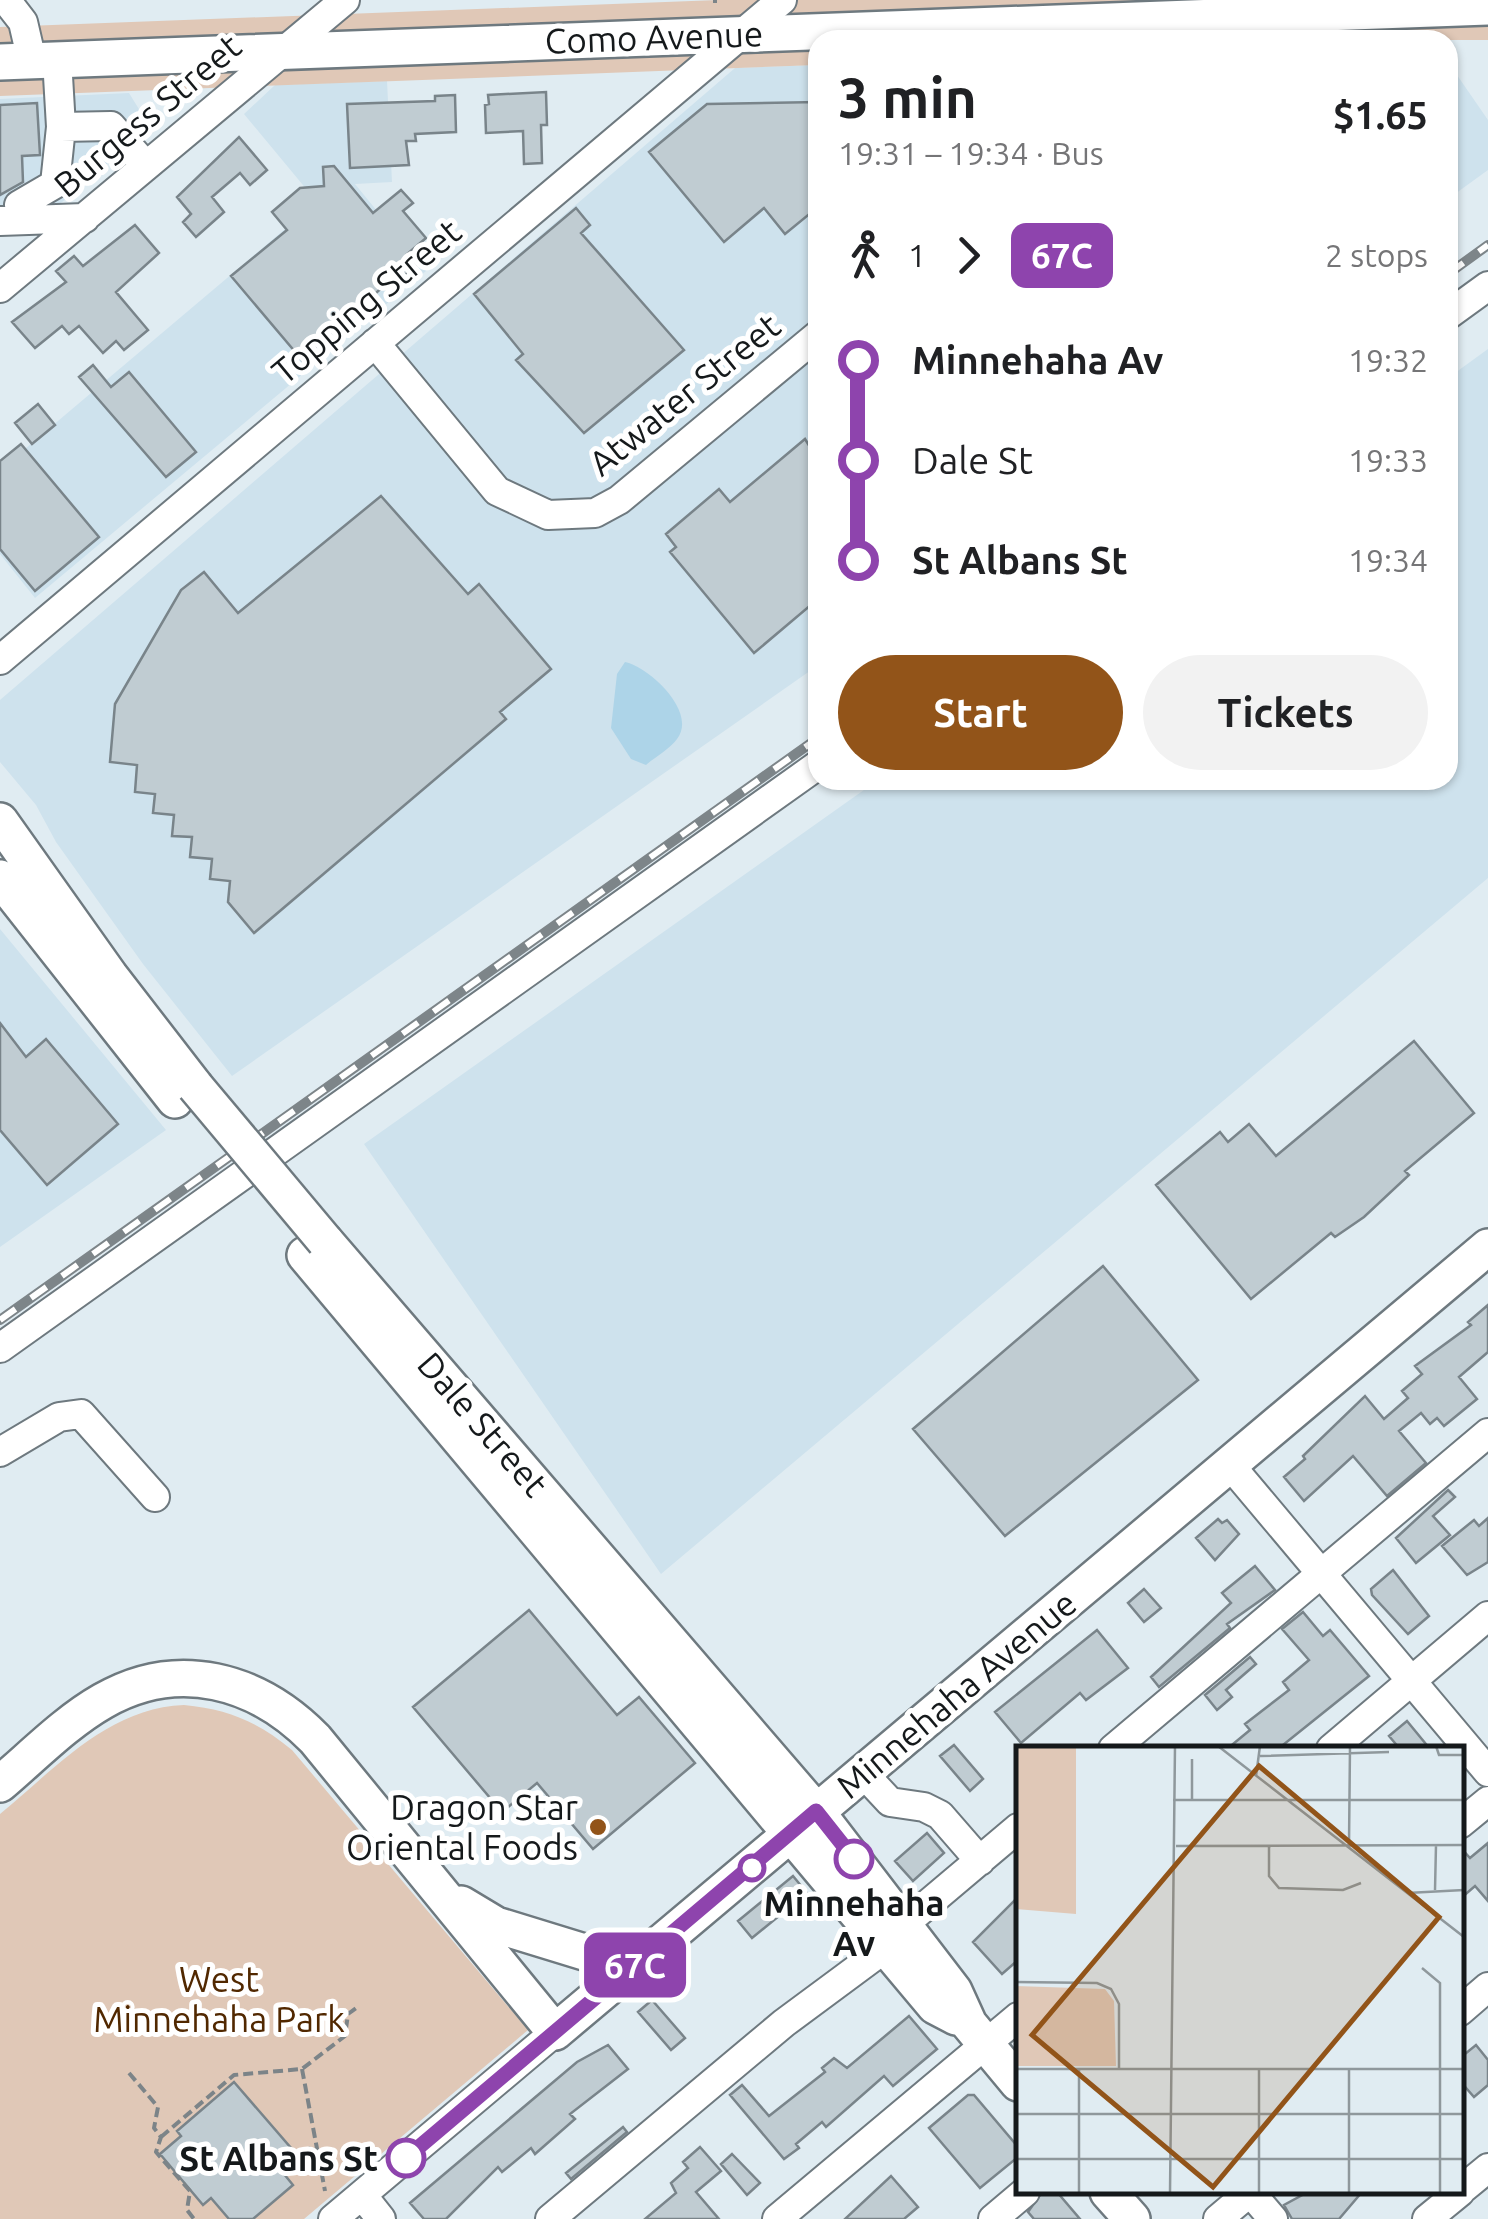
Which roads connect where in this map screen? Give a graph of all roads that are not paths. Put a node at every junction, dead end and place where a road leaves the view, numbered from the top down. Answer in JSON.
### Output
{"nodes":[{"id":1,"x":6,"y":0,"type":"edge"},
{"id":2,"x":344,"y":0,"type":"edge"},
{"id":3,"x":782,"y":0,"type":"edge"},
{"id":4,"x":1488,"y":7,"type":"edge"},
{"id":5,"x":1234,"y":8,"type":"edge"},
{"id":6,"x":748,"y":18,"type":"edge"},
{"id":7,"x":280,"y":52,"type":"junction"},
{"id":8,"x":30,"y":61,"type":"edge"},
{"id":9,"x":61,"y":128,"type":"junction"},
{"id":10,"x":146,"y":166,"type":"junction"},
{"id":11,"x":10,"y":213,"type":"edge"},
{"id":12,"x":85,"y":218,"type":"junction"},
{"id":13,"x":1488,"y":286,"type":"edge"},
{"id":14,"x":0,"y":288,"type":"edge"},
{"id":15,"x":1458,"y":308,"type":"edge"},
{"id":16,"x":808,"y":342,"type":"edge"},
{"id":17,"x":374,"y":343,"type":"junction"},
{"id":18,"x":0,"y":660,"type":"edge"},
{"id":19,"x":808,"y":771,"type":"edge"},
{"id":20,"x":0,"y":821,"type":"edge"},
{"id":21,"x":0,"y":878,"type":"edge"},
{"id":22,"x":185,"y":1093,"type":"junction"},
{"id":23,"x":1488,"y":1247,"type":"edge"},
{"id":24,"x":0,"y":1348,"type":"edge"},
{"id":25,"x":1488,"y":1433,"type":"edge"},
{"id":26,"x":0,"y":1452,"type":"edge"},
{"id":27,"x":1230,"y":1465,"type":"junction"},
{"id":28,"x":155,"y":1497,"type":"dead end"},
{"id":29,"x":1320,"y":1575,"type":"junction"},
{"id":30,"x":1488,"y":1616,"type":"edge"},
{"id":31,"x":1412,"y":1680,"type":"junction"},
{"id":32,"x":1117,"y":1746,"type":"edge"},
{"id":33,"x":1335,"y":1746,"type":"edge"},
{"id":34,"x":862,"y":1772,"type":"junction"},
{"id":35,"x":1488,"y":1772,"type":"edge"},
{"id":36,"x":0,"y":1784,"type":"edge"},
{"id":37,"x":1488,"y":1801,"type":"edge"},
{"id":38,"x":803,"y":1821,"type":"junction"},
{"id":39,"x":1463,"y":1822,"type":"edge"},
{"id":40,"x":1016,"y":1830,"type":"edge"},
{"id":41,"x":980,"y":1860,"type":"junction"},
{"id":42,"x":443,"y":1893,"type":"junction"},
{"id":43,"x":896,"y":1936,"type":"junction"},
{"id":44,"x":633,"y":1967,"type":"junction"},
{"id":45,"x":1488,"y":1988,"type":"edge"},
{"id":46,"x":1463,"y":2009,"type":"edge"},
{"id":47,"x":1016,"y":2017,"type":"edge"},
{"id":48,"x":555,"y":2032,"type":"junction"},
{"id":49,"x":977,"y":2034,"type":"junction"},
{"id":50,"x":1016,"y":2081,"type":"edge"},
{"id":51,"x":1488,"y":2168,"type":"edge"},
{"id":52,"x":1463,"y":2189,"type":"edge"},
{"id":53,"x":1024,"y":2194,"type":"edge"},
{"id":54,"x":1110,"y":2194,"type":"edge"},
{"id":55,"x":1248,"y":2194,"type":"edge"},
{"id":56,"x":1252,"y":2194,"type":"edge"},
{"id":57,"x":1457,"y":2194,"type":"edge"},
{"id":58,"x":362,"y":2195,"type":"junction"},
{"id":59,"x":334,"y":2219,"type":"edge"},
{"id":60,"x":381,"y":2219,"type":"edge"},
{"id":61,"x":550,"y":2219,"type":"edge"},
{"id":62,"x":777,"y":2219,"type":"edge"},
{"id":63,"x":994,"y":2219,"type":"edge"},
{"id":64,"x":1132,"y":2219,"type":"edge"},
{"id":65,"x":1218,"y":2219,"type":"edge"},
{"id":66,"x":1273,"y":2219,"type":"edge"},
{"id":67,"x":1428,"y":2219,"type":"edge"}],
"edges":[{"from":1,"to":8,"type":"street"},
{"from":2,"to":7,"type":"street","name":"Burgess Street"},
{"from":3,"to":6,"type":"street","name":"Topping Street"},
{"from":4,"to":5,"type":"main road","name":"Como Avenue"},
{"from":5,"to":6,"type":"main road","name":"Como Avenue"},
{"from":6,"to":7,"type":"main road","name":"Como Avenue"},
{"from":6,"to":17,"type":"street","name":"Topping Street"},
{"from":7,"to":8,"type":"main road","name":"Como Avenue"},
{"from":7,"to":10,"type":"street","name":"Burgess Street"},
{"from":8,"to":9,"type":"street"},
{"from":9,"to":10,"type":"street"},
{"from":9,"to":11,"type":"street"},
{"from":10,"to":12,"type":"street","name":"Burgess Street"},
{"from":11,"to":12,"type":"street"},
{"from":12,"to":14,"type":"street","name":"Burgess Street"},
{"from":13,"to":15,"type":"street"},
{"from":16,"to":17,"type":"street","name":"Atwater Street"},
{"from":17,"to":18,"type":"street","name":"Topping Street"},
{"from":19,"to":24,"type":"street"},
{"from":20,"to":22,"type":"main road","name":"Dale Street"},
{"from":21,"to":22,"type":"main road","name":"Dale Street"},
{"from":22,"to":38,"type":"main road","name":"Dale Street"},
{"from":23,"to":27,"type":"main road","name":"Minnehaha Avenue"},
{"from":25,"to":29,"type":"street"},
{"from":26,"to":28,"type":"street"},
{"from":27,"to":29,"type":"street"},
{"from":27,"to":34,"type":"main road","name":"Minnehaha Avenue"},
{"from":29,"to":31,"type":"street"},
{"from":29,"to":32,"type":"street"},
{"from":30,"to":31,"type":"street"},
{"from":31,"to":33,"type":"street"},
{"from":31,"to":35,"type":"street"},
{"from":34,"to":38,"type":"main road","name":"Minnehaha Avenue"},
{"from":34,"to":41,"type":"street"},
{"from":36,"to":42,"type":"main road"},
{"from":37,"to":39,"type":"street"},
{"from":38,"to":43,"type":"main road","name":"Dale Street"},
{"from":38,"to":44,"type":"main road","name":"Minnehaha Avenue"},
{"from":40,"to":41,"type":"street"},
{"from":41,"to":43,"type":"street"},
{"from":42,"to":44,"type":"main road"},
{"from":42,"to":48,"type":"main road"},
{"from":43,"to":49,"type":"main road","name":"Dale Street"},
{"from":43,"to":61,"type":"street"},
{"from":44,"to":48,"type":"main road","name":"Minnehaha Avenue"},
{"from":45,"to":46,"type":"street"},
{"from":47,"to":49,"type":"street"},
{"from":48,"to":58,"type":"street","name":"Minnehaha Avenue"},
{"from":49,"to":50,"type":"main road","name":"Dale Street"},
{"from":49,"to":62,"type":"street"},
{"from":51,"to":52,"type":"street"},
{"from":53,"to":63,"type":"street"},
{"from":54,"to":64,"type":"main road"},
{"from":55,"to":65,"type":"street"},
{"from":56,"to":66,"type":"street"},
{"from":57,"to":67,"type":"street"},
{"from":58,"to":59,"type":"street","name":"Minnehaha Avenue"},
{"from":58,"to":60,"type":"street"}]}
